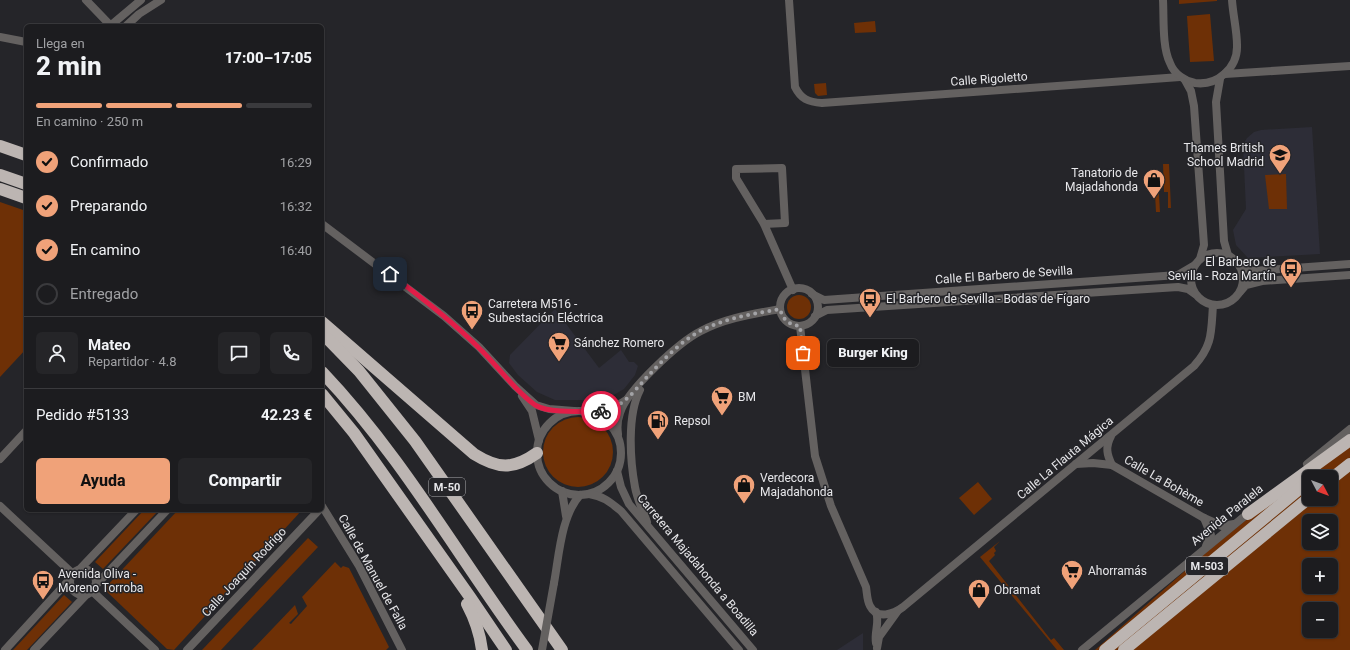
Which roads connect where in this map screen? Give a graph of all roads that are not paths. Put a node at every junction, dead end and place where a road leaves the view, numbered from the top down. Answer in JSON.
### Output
{"nodes":[{"id":1,"x":86,"y":0,"type":"edge"},
{"id":2,"x":141,"y":0,"type":"edge"},
{"id":3,"x":161,"y":0,"type":"edge"},
{"id":4,"x":789,"y":0,"type":"edge"},
{"id":5,"x":1163,"y":0,"type":"edge"},
{"id":6,"x":1232,"y":0,"type":"edge"},
{"id":7,"x":108,"y":24,"type":"edge"},
{"id":8,"x":112,"y":24,"type":"edge"},
{"id":9,"x":128,"y":24,"type":"edge"},
{"id":10,"x":0,"y":37,"type":"edge"},
{"id":11,"x":24,"y":42,"type":"edge"},
{"id":12,"x":1234,"y":60,"type":"junction"},
{"id":13,"x":1170,"y":64,"type":"junction"},
{"id":14,"x":1350,"y":66,"type":"edge"},
{"id":15,"x":1248,"y":72,"type":"junction"},
{"id":16,"x":1223,"y":76,"type":"junction"},
{"id":17,"x":1161,"y":78,"type":"junction"},
{"id":18,"x":1183,"y":78,"type":"junction"},
{"id":19,"x":0,"y":146,"type":"edge"},
{"id":20,"x":24,"y":154,"type":"edge"},
{"id":21,"x":0,"y":175,"type":"edge"},
{"id":22,"x":24,"y":183,"type":"edge"},
{"id":23,"x":0,"y":189,"type":"edge"},
{"id":24,"x":24,"y":197,"type":"edge"},
{"id":25,"x":764,"y":224,"type":"junction"},
{"id":26,"x":324,"y":226,"type":"edge"},
{"id":27,"x":1228,"y":255,"type":"junction"},
{"id":28,"x":1197,"y":262,"type":"junction"},
{"id":29,"x":1350,"y":264,"type":"edge"},
{"id":30,"x":1240,"y":266,"type":"junction"},
{"id":31,"x":1350,"y":275,"type":"edge"},
{"id":32,"x":793,"y":290,"type":"junction"},
{"id":33,"x":1239,"y":293,"type":"junction"},
{"id":34,"x":812,"y":294,"type":"junction"},
{"id":35,"x":1196,"y":294,"type":"junction"},
{"id":36,"x":1213,"y":305,"type":"junction"},
{"id":37,"x":780,"y":309,"type":"junction"},
{"id":38,"x":815,"y":316,"type":"junction"},
{"id":39,"x":324,"y":324,"type":"edge"},
{"id":40,"x":800,"y":326,"type":"junction"},
{"id":41,"x":324,"y":335,"type":"edge"},
{"id":42,"x":324,"y":374,"type":"edge"},
{"id":43,"x":647,"y":377,"type":"junction"},
{"id":44,"x":514,"y":386,"type":"junction"},
{"id":45,"x":324,"y":396,"type":"edge"},
{"id":46,"x":627,"y":399,"type":"junction"},
{"id":47,"x":574,"y":411,"type":"junction"},
{"id":48,"x":588,"y":411,"type":"junction"},
{"id":49,"x":1350,"y":429,"type":"edge"},
{"id":50,"x":24,"y":432,"type":"edge"},
{"id":51,"x":1113,"y":433,"type":"junction"},
{"id":52,"x":619,"y":438,"type":"junction"},
{"id":53,"x":539,"y":440,"type":"junction"},
{"id":54,"x":1350,"y":440,"type":"edge"},
{"id":55,"x":1350,"y":447,"type":"edge"},
{"id":56,"x":537,"y":453,"type":"junction"},
{"id":57,"x":0,"y":459,"type":"edge"},
{"id":58,"x":1076,"y":464,"type":"junction"},
{"id":59,"x":1350,"y":464,"type":"edge"},
{"id":60,"x":1112,"y":466,"type":"junction"},
{"id":61,"x":1322,"y":470,"type":"edge"},
{"id":62,"x":617,"y":471,"type":"junction"},
{"id":63,"x":1338,"y":474,"type":"edge"},
{"id":64,"x":1302,"y":487,"type":"edge"},
{"id":65,"x":562,"y":491,"type":"junction"},
{"id":66,"x":588,"y":494,"type":"junction"},
{"id":67,"x":580,"y":495,"type":"junction"},
{"id":68,"x":1302,"y":504,"type":"edge"},
{"id":69,"x":0,"y":506,"type":"edge"},
{"id":70,"x":324,"y":510,"type":"edge"},
{"id":71,"x":134,"y":512,"type":"edge"},
{"id":72,"x":165,"y":512,"type":"edge"},
{"id":73,"x":317,"y":512,"type":"edge"},
{"id":74,"x":1248,"y":514,"type":"junction"},
{"id":75,"x":1204,"y":518,"type":"junction"},
{"id":76,"x":415,"y":519,"type":"junction"},
{"id":77,"x":566,"y":520,"type":"junction"},
{"id":78,"x":1234,"y":524,"type":"junction"},
{"id":79,"x":650,"y":530,"type":"junction"},
{"id":80,"x":1205,"y":549,"type":"junction"},
{"id":81,"x":74,"y":574,"type":"junction"},
{"id":82,"x":91,"y":590,"type":"junction"},
{"id":83,"x":899,"y":610,"type":"junction"},
{"id":84,"x":876,"y":612,"type":"junction"},
{"id":85,"x":877,"y":649,"type":"edge"},
{"id":86,"x":4,"y":650,"type":"edge"},
{"id":87,"x":34,"y":650,"type":"edge"},
{"id":88,"x":155,"y":650,"type":"edge"},
{"id":89,"x":187,"y":650,"type":"edge"},
{"id":90,"x":402,"y":650,"type":"edge"},
{"id":91,"x":482,"y":650,"type":"edge"},
{"id":92,"x":506,"y":650,"type":"edge"},
{"id":93,"x":527,"y":650,"type":"edge"},
{"id":94,"x":542,"y":650,"type":"edge"},
{"id":95,"x":562,"y":650,"type":"edge"},
{"id":96,"x":739,"y":650,"type":"edge"},
{"id":97,"x":753,"y":650,"type":"edge"},
{"id":98,"x":1082,"y":650,"type":"edge"},
{"id":99,"x":1105,"y":650,"type":"edge"},
{"id":100,"x":1124,"y":650,"type":"edge"}],
"edges":[{"from":1,"to":7,"type":"street"},
{"from":2,"to":8,"type":"street"},
{"from":3,"to":9,"type":"street"},
{"from":4,"to":17,"type":"street","name":"Calle Rigoletto"},
{"from":5,"to":13,"type":"street"},
{"from":6,"to":12,"type":"street"},
{"from":10,"to":11,"type":"street"},
{"from":12,"to":15,"type":"street"},
{"from":12,"to":16,"type":"street"},
{"from":13,"to":17,"type":"street"},
{"from":13,"to":18,"type":"street"},
{"from":14,"to":15,"type":"street"},
{"from":15,"to":16,"type":"street"},
{"from":16,"to":18,"type":"street","name":"Calle Rigoletto"},
{"from":16,"to":27,"type":"street"},
{"from":17,"to":18,"type":"street","name":"Calle Rigoletto"},
{"from":18,"to":28,"type":"street"},
{"from":19,"to":20,"type":"highway"},
{"from":21,"to":22,"type":"highway"},
{"from":23,"to":24,"type":"highway"},
{"from":25,"to":25,"type":"street"},
{"from":25,"to":32,"type":"street"},
{"from":26,"to":44,"type":"street"},
{"from":27,"to":28,"type":"street"},
{"from":27,"to":30,"type":"street"},
{"from":28,"to":34,"type":"street","name":"Calle El Barbero de Sevilla"},
{"from":28,"to":35,"type":"street"},
{"from":29,"to":30,"type":"street"},
{"from":30,"to":33,"type":"street"},
{"from":31,"to":33,"type":"street"},
{"from":32,"to":34,"type":"street"},
{"from":32,"to":37,"type":"street"},
{"from":33,"to":36,"type":"street"},
{"from":34,"to":38,"type":"street"},
{"from":35,"to":36,"type":"street"},
{"from":35,"to":38,"type":"street","name":"Calle El Barbero de Sevilla"},
{"from":36,"to":51,"type":"street","name":"Calle La Flauta Mágica"},
{"from":37,"to":40,"type":"street"},
{"from":37,"to":43,"type":"street"},
{"from":38,"to":40,"type":"street"},
{"from":39,"to":56,"type":"highway"},
{"from":40,"to":84,"type":"street"},
{"from":41,"to":95,"type":"highway","number":"M-50"},
{"from":42,"to":93,"type":"highway","number":"M-50"},
{"from":43,"to":46,"type":"street"},
{"from":43,"to":79,"type":"street"},
{"from":44,"to":47,"type":"street"},
{"from":44,"to":53,"type":"street"},
{"from":45,"to":76,"type":"highway"},
{"from":46,"to":48,"type":"street"},
{"from":46,"to":52,"type":"street"},
{"from":47,"to":48,"type":"street"},
{"from":47,"to":53,"type":"street"},
{"from":48,"to":52,"type":"street"},
{"from":49,"to":74,"type":"street","name":"Avenida Paralela"},
{"from":50,"to":57,"type":"street"},
{"from":51,"to":58,"type":"street","name":"Calle La Flauta Mágica"},
{"from":51,"to":60,"type":"street","name":"Calle La Bohème"},
{"from":52,"to":62,"type":"street"},
{"from":53,"to":56,"type":"street"},
{"from":54,"to":74,"type":"highway"},
{"from":55,"to":61,"type":"highway"},
{"from":56,"to":65,"type":"street"},
{"from":58,"to":60,"type":"street","name":"Calle La Bohème"},
{"from":58,"to":83,"type":"street","name":"Calle La Flauta Mágica"},
{"from":59,"to":63,"type":"highway"},
{"from":60,"to":75,"type":"street","name":"Calle La Bohème"},
{"from":62,"to":66,"type":"street"},
{"from":62,"to":79,"type":"street","name":"Carretera Majadahonda a Boadilla"},
{"from":64,"to":99,"type":"highway","number":"M-503"},
{"from":65,"to":67,"type":"street"},
{"from":65,"to":77,"type":"street"},
{"from":66,"to":67,"type":"street"},
{"from":66,"to":96,"type":"street","name":"Carretera Majadahonda a Boadilla"},
{"from":67,"to":77,"type":"street"},
{"from":68,"to":100,"type":"highway","number":"M-503"},
{"from":69,"to":81,"type":"street"},
{"from":70,"to":90,"type":"street","name":"Calle de Manuel de Falla"},
{"from":71,"to":81,"type":"street"},
{"from":72,"to":82,"type":"street"},
{"from":73,"to":89,"type":"street","name":"Calle Joaquín Rodrigo"},
{"from":74,"to":78,"type":"street","name":"Avenida Paralela"},
{"from":75,"to":78,"type":"street","name":"Calle La Bohème"},
{"from":75,"to":80,"type":"street","name":"Calle La Bohème"},
{"from":76,"to":91,"type":"highway"},
{"from":76,"to":92,"type":"highway"},
{"from":77,"to":94,"type":"street","bridge":true},
{"from":78,"to":80,"type":"street","name":"Avenida Paralela"},
{"from":79,"to":97,"type":"street","name":"Carretera Majadahonda a Boadilla"},
{"from":80,"to":98,"type":"street","name":"Avenida Paralela"},
{"from":81,"to":82,"type":"street"},
{"from":81,"to":82,"type":"street"},
{"from":81,"to":86,"type":"street"},
{"from":82,"to":87,"type":"street"},
{"from":82,"to":88,"type":"street"},
{"from":83,"to":84,"type":"street"},
{"from":83,"to":85,"type":"street"},
{"from":84,"to":85,"type":"street"}]}
